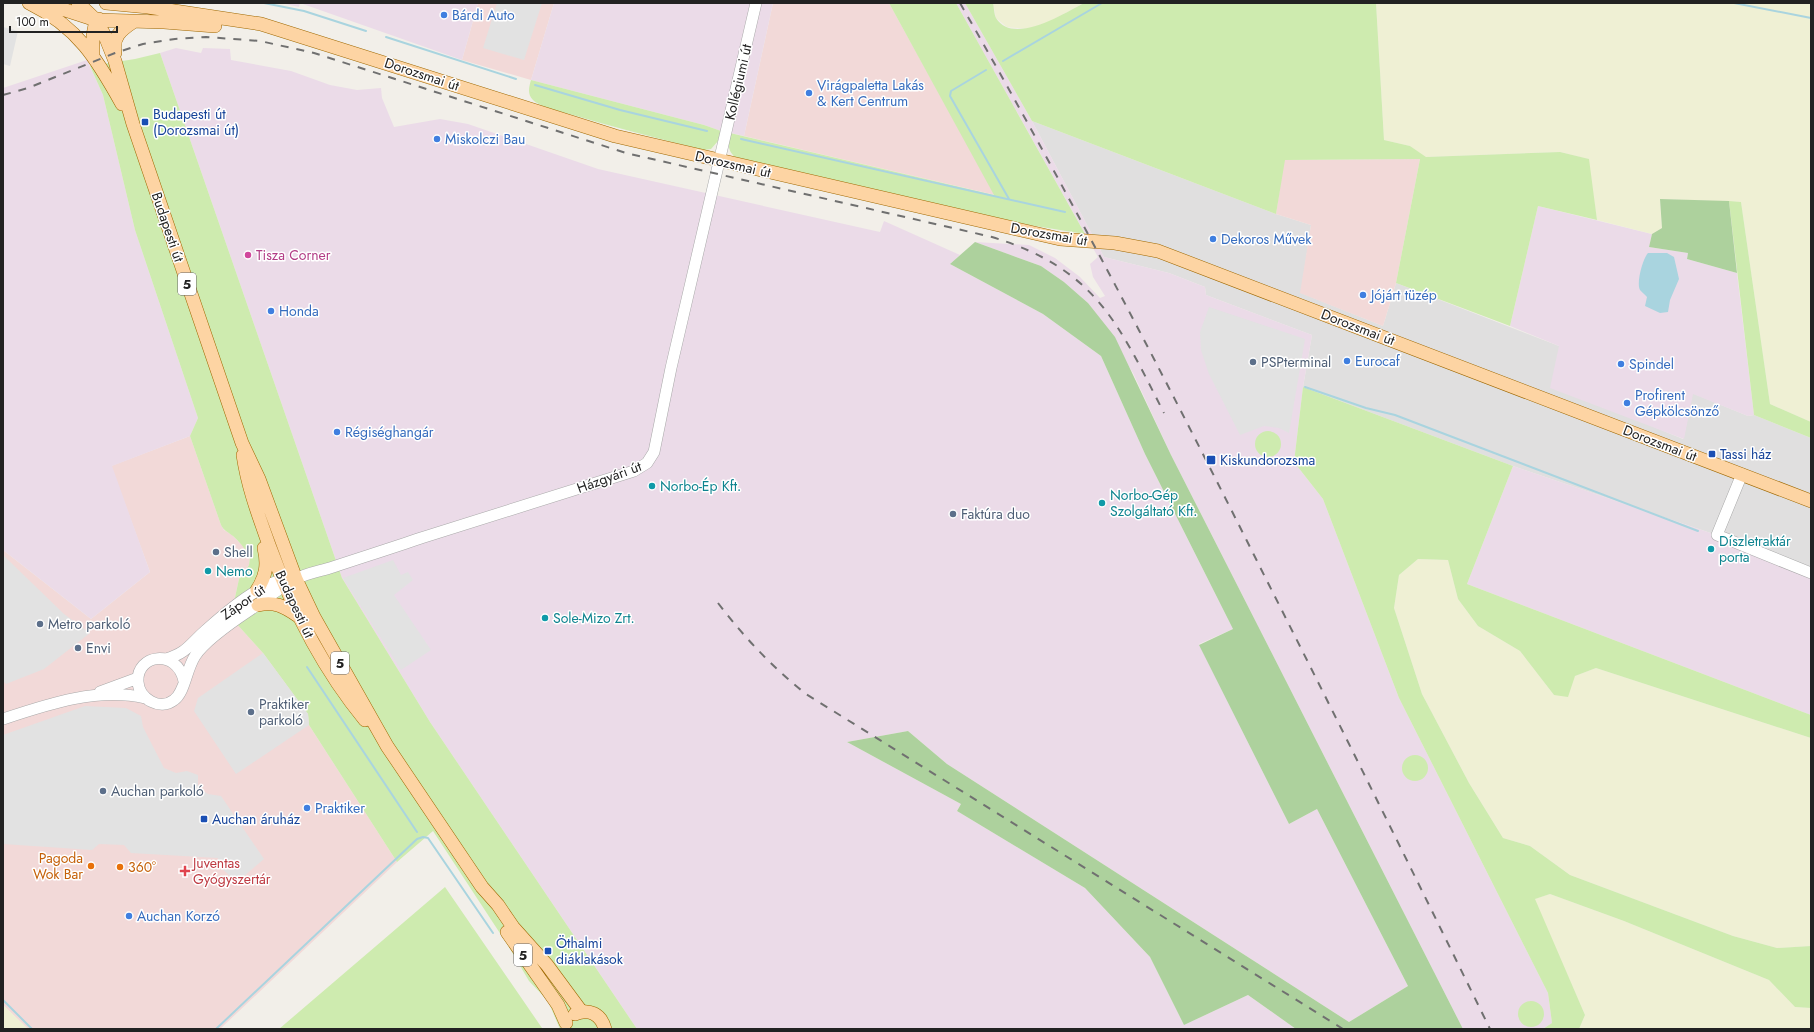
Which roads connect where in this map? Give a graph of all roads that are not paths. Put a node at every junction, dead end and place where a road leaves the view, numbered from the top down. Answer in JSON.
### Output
{"nodes":[{"id":1,"x":30,"y":3,"type":"edge"},
{"id":2,"x":44,"y":3,"type":"edge"},
{"id":3,"x":78,"y":3,"type":"edge"},
{"id":4,"x":106,"y":3,"type":"edge"},
{"id":5,"x":756,"y":3,"type":"edge"},
{"id":6,"x":138,"y":6,"type":"junction"},
{"id":7,"x":96,"y":20,"type":"junction"},
{"id":8,"x":133,"y":22,"type":"junction"},
{"id":9,"x":291,"y":33,"type":"junction"},
{"id":10,"x":93,"y":54,"type":"junction"},
{"id":11,"x":115,"y":61,"type":"junction"},
{"id":12,"x":133,"y":124,"type":"junction"},
{"id":13,"x":720,"y":161,"type":"junction"},
{"id":14,"x":242,"y":443,"type":"junction"},
{"id":15,"x":1742,"y":474,"type":"junction"},
{"id":16,"x":1811,"y":501,"type":"edge"},
{"id":17,"x":262,"y":526,"type":"junction"},
{"id":18,"x":1811,"y":572,"type":"edge"},
{"id":19,"x":296,"y":579,"type":"junction"},
{"id":20,"x":283,"y":583,"type":"junction"},
{"id":21,"x":257,"y":590,"type":"junction"},
{"id":22,"x":258,"y":605,"type":"junction"},
{"id":23,"x":299,"y":617,"type":"junction"},
{"id":24,"x":166,"y":659,"type":"junction"},
{"id":25,"x":138,"y":678,"type":"junction"},
{"id":26,"x":184,"y":681,"type":"junction"},
{"id":27,"x":90,"y":696,"type":"junction"},
{"id":28,"x":145,"y":698,"type":"junction"},
{"id":29,"x":3,"y":719,"type":"edge"},
{"id":30,"x":387,"y":746,"type":"junction"},
{"id":31,"x":482,"y":887,"type":"junction"},
{"id":32,"x":581,"y":1011,"type":"junction"},
{"id":33,"x":565,"y":1026,"type":"edge"},
{"id":34,"x":605,"y":1029,"type":"edge"}],
"edges":[{"from":1,"to":10,"type":"main road","name":"Budapesti út","number":"5"},
{"from":2,"to":7,"type":"main road","name":"Dorozsmai út"},
{"from":3,"to":7,"type":"main road","name":"Budapesti út","number":"5"},
{"from":4,"to":6,"type":"main road","name":"Dorozsmai út"},
{"from":5,"to":13,"type":"street","name":"Kollégiumi út"},
{"from":6,"to":7,"type":"main road"},
{"from":6,"to":9,"type":"main road","name":"Dorozsmai út"},
{"from":7,"to":8,"type":"main road","name":"Dorozsmai út"},
{"from":7,"to":10,"type":"main road"},
{"from":7,"to":11,"type":"main road","name":"Budapesti út","number":"5"},
{"from":8,"to":9,"type":"main road","name":"Dorozsmai út"},
{"from":8,"to":11,"type":"main road"},
{"from":9,"to":13,"type":"main road","name":"Dorozsmai út"},
{"from":10,"to":12,"type":"main road","name":"Budapesti út","number":"5"},
{"from":11,"to":12,"type":"main road","name":"Budapesti út","number":"5"},
{"from":12,"to":14,"type":"main road","name":"Budapesti út","number":"5"},
{"from":13,"to":15,"type":"main road","name":"Dorozsmai út"},
{"from":13,"to":19,"type":"street","name":"Házgyári út"},
{"from":14,"to":17,"type":"main road","name":"Budapesti út","number":"5"},
{"from":14,"to":19,"type":"main road","name":"Budapesti út","number":"5"},
{"from":15,"to":16,"type":"main road","name":"Dorozsmai út"},
{"from":15,"to":18,"type":"street"},
{"from":17,"to":20,"type":"main road","name":"Budapesti út","number":"5"},
{"from":17,"to":21,"type":"main road"},
{"from":19,"to":20,"type":"street","name":"Zápor út"},
{"from":19,"to":30,"type":"main road","name":"Budapesti út","number":"5"},
{"from":20,"to":21,"type":"street","name":"Zápor út"},
{"from":20,"to":22,"type":"street","name":"Zápor út"},
{"from":20,"to":23,"type":"main road","name":"Budapesti út","number":"5"},
{"from":21,"to":24,"type":"street","name":"Zápor út"},
{"from":22,"to":23,"type":"main road"},
{"from":22,"to":26,"type":"street","name":"Zápor út"},
{"from":23,"to":30,"type":"main road","name":"Budapesti út","number":"5"},
{"from":24,"to":25,"type":"street","name":"Zápor út"},
{"from":24,"to":26,"type":"street"},
{"from":25,"to":27,"type":"street","name":"Zápor út"},
{"from":25,"to":28,"type":"street"},
{"from":26,"to":28,"type":"street","name":"Zápor út"},
{"from":27,"to":28,"type":"street","name":"Zápor út"},
{"from":27,"to":29,"type":"street","name":"Zápor út"},
{"from":30,"to":31,"type":"main road","name":"Budapesti út","number":"5"},
{"from":31,"to":32,"type":"main road","name":"Budapesti út","number":"5"},
{"from":31,"to":33,"type":"main road","name":"Budapesti út","number":"5"},
{"from":32,"to":33,"type":"main road","name":"Budapesti út","number":"5"},
{"from":32,"to":34,"type":"main road"}]}
